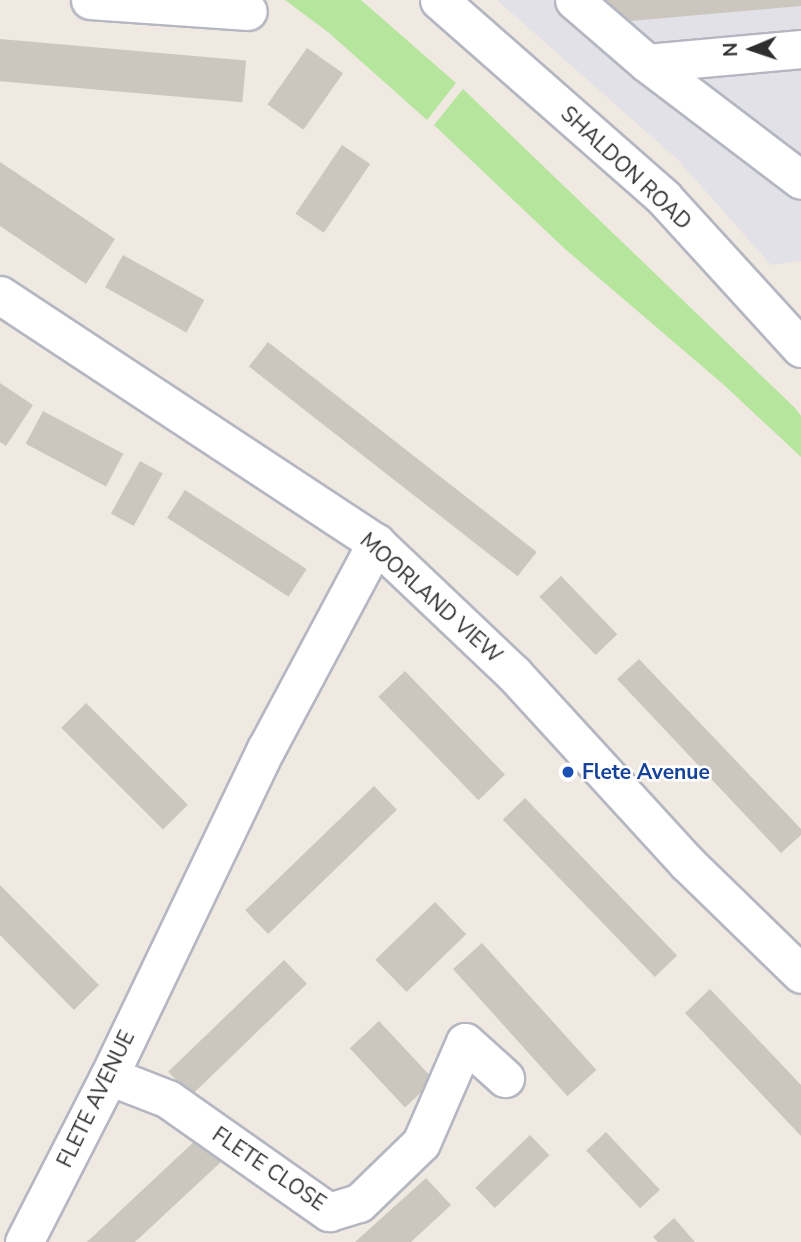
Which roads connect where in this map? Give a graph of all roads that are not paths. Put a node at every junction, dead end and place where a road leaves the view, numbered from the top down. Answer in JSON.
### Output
{"nodes":[{"id":1,"x":90,"y":0,"type":"edge"},
{"id":2,"x":439,"y":0,"type":"edge"},
{"id":3,"x":574,"y":0,"type":"edge"},
{"id":4,"x":248,"y":11,"type":"dead end"},
{"id":5,"x":801,"y":49,"type":"edge"},
{"id":6,"x":647,"y":63,"type":"junction"},
{"id":7,"x":801,"y":180,"type":"edge"},
{"id":8,"x":0,"y":295,"type":"edge"},
{"id":9,"x":801,"y":348,"type":"edge"},
{"id":10,"x":376,"y":543,"type":"junction"},
{"id":11,"x":801,"y":974,"type":"edge"},
{"id":12,"x":109,"y":1076,"type":"junction"},
{"id":13,"x":505,"y":1079,"type":"dead end"},
{"id":14,"x":24,"y":1242,"type":"edge"}],
"edges":[{"from":1,"to":4,"type":"street"},
{"from":2,"to":9,"type":"street","name":"SHALDON ROAD"},
{"from":3,"to":6,"type":"street"},
{"from":5,"to":6,"type":"street"},
{"from":6,"to":7,"type":"street"},
{"from":8,"to":10,"type":"street","name":"MOORLAND VIEW"},
{"from":10,"to":11,"type":"street","name":"MOORLAND VIEW"},
{"from":10,"to":12,"type":"street","name":"FLETE AVENUE"},
{"from":12,"to":13,"type":"street","name":"FLETE CLOSE"},
{"from":12,"to":14,"type":"street","name":"FLETE AVENUE"}]}
